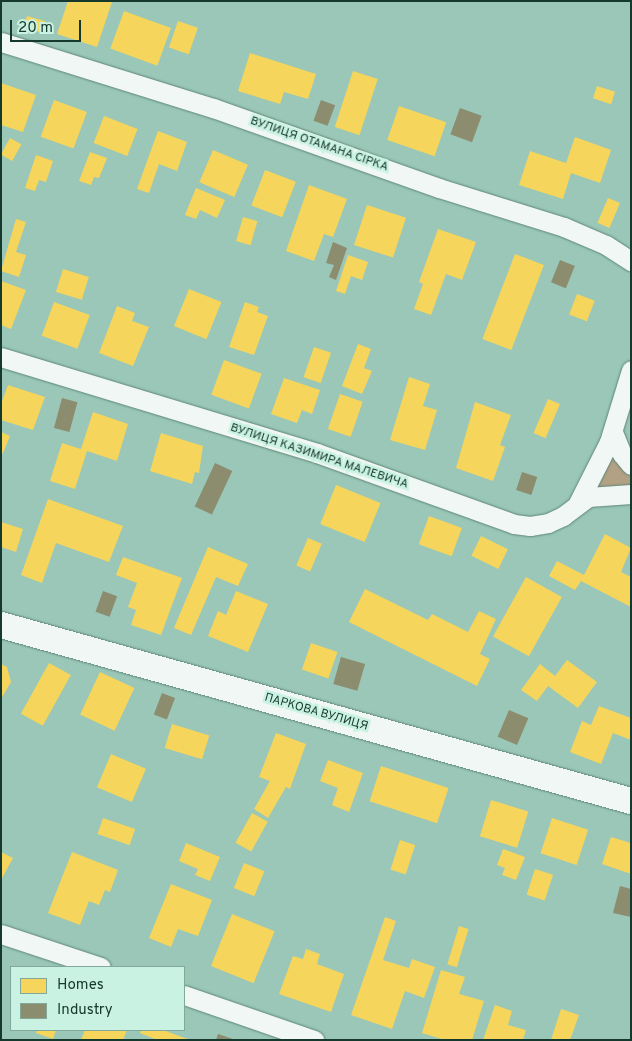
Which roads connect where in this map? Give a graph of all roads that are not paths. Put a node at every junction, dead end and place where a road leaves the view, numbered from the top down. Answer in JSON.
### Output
{"nodes":[{"id":1,"x":1,"y":42,"type":"edge"},
{"id":2,"x":631,"y":261,"type":"edge"},
{"id":3,"x":1,"y":357,"type":"edge"},
{"id":4,"x":631,"y":370,"type":"edge"},
{"id":5,"x":613,"y":432,"type":"junction"},
{"id":6,"x":631,"y":465,"type":"edge"},
{"id":7,"x":631,"y":494,"type":"edge"},
{"id":8,"x":578,"y":503,"type":"junction"},
{"id":9,"x":1,"y":626,"type":"edge"},
{"id":10,"x":631,"y":801,"type":"edge"},
{"id":11,"x":1,"y":934,"type":"edge"},
{"id":12,"x":98,"y":966,"type":"edge"},
{"id":13,"x":185,"y":996,"type":"edge"},
{"id":14,"x":314,"y":1040,"type":"edge"}],
"edges":[{"from":1,"to":2,"type":"street","name":"ВУЛИЦЯ ОТАМАНА СІРКА"},
{"from":3,"to":8,"type":"street","name":"ВУЛИЦЯ КАЗИМИРА МАЛЕВИЧА"},
{"from":4,"to":5,"type":"street"},
{"from":5,"to":6,"type":"street"},
{"from":5,"to":8,"type":"street"},
{"from":7,"to":8,"type":"street","name":"ВУЛИЦЯ КАЗИМИРА МАЛЕВИЧА"},
{"from":9,"to":10,"type":"street","name":"ПАРКОВА ВУЛИЦЯ"},
{"from":11,"to":12,"type":"street"},
{"from":13,"to":14,"type":"street"}]}
